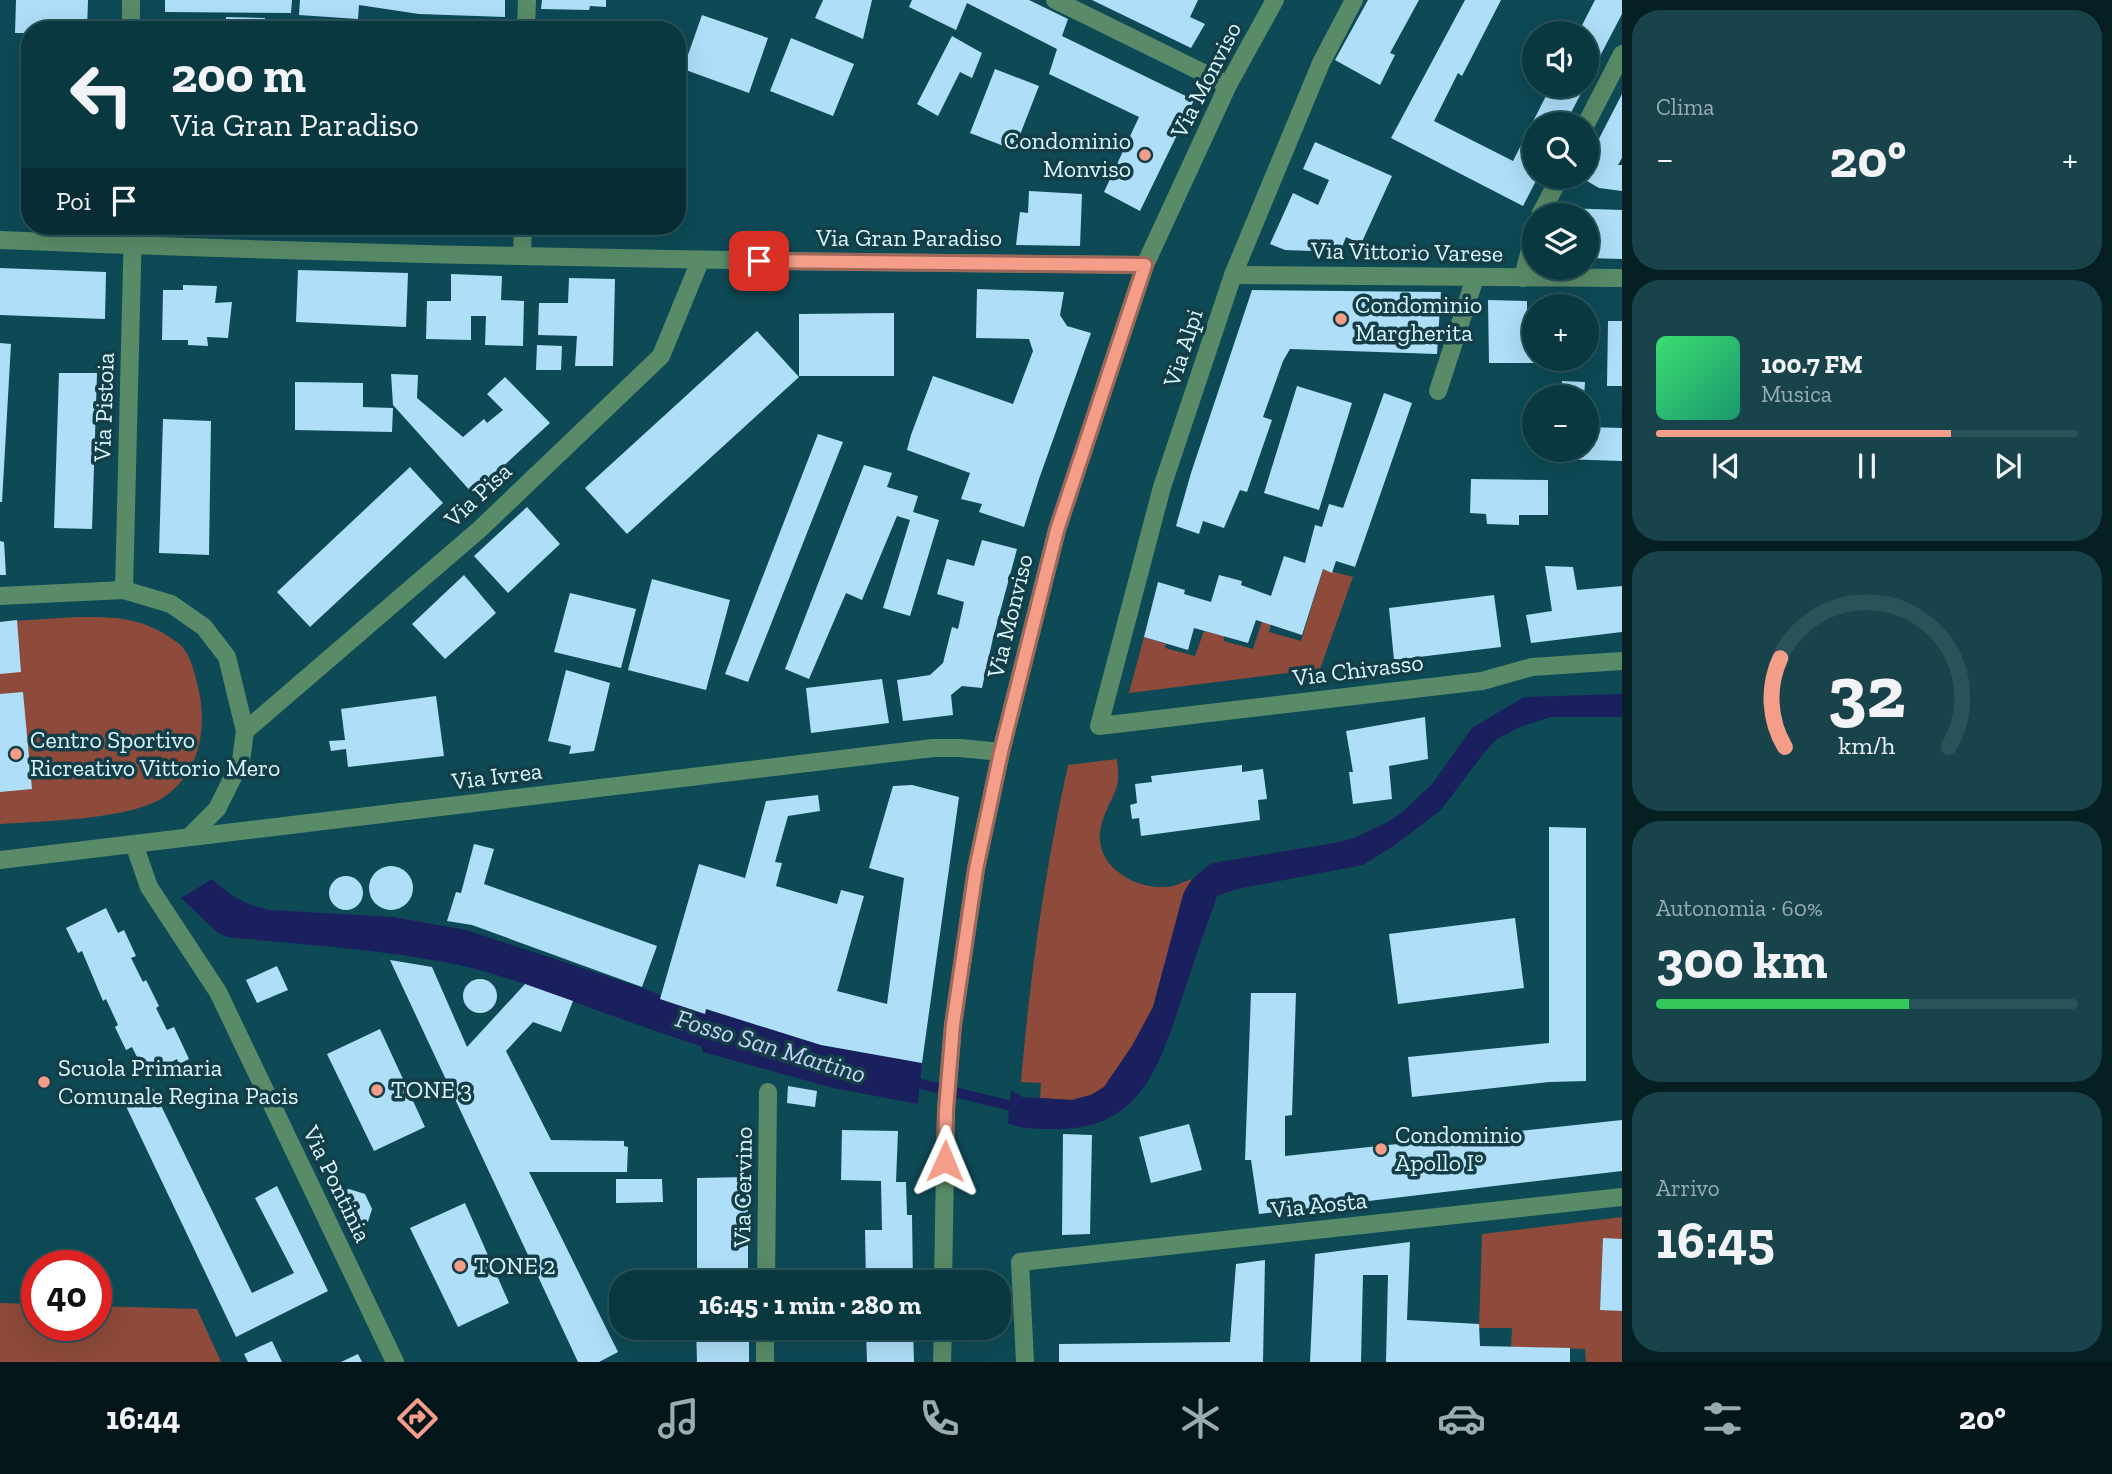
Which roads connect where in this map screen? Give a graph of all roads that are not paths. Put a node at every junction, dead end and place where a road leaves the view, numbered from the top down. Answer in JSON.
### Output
{"nodes":[{"id":1,"x":131,"y":0,"type":"edge"},
{"id":2,"x":527,"y":0,"type":"edge"},
{"id":3,"x":1055,"y":0,"type":"edge"},
{"id":4,"x":1275,"y":0,"type":"edge"},
{"id":5,"x":1354,"y":0,"type":"edge"},
{"id":6,"x":131,"y":21,"type":"edge"},
{"id":7,"x":526,"y":21,"type":"edge"},
{"id":8,"x":1622,"y":54,"type":"edge"},
{"id":9,"x":1227,"y":85,"type":"junction"},
{"id":10,"x":1592,"y":112,"type":"edge"},
{"id":11,"x":133,"y":235,"type":"edge"},
{"id":12,"x":523,"y":235,"type":"edge"},
{"id":13,"x":0,"y":240,"type":"edge"},
{"id":14,"x":133,"y":245,"type":"junction"},
{"id":15,"x":522,"y":256,"type":"junction"},
{"id":16,"x":700,"y":261,"type":"junction"},
{"id":17,"x":1145,"y":265,"type":"junction"},
{"id":18,"x":1233,"y":275,"type":"junction"},
{"id":19,"x":1475,"y":278,"type":"junction"},
{"id":20,"x":1522,"y":278,"type":"edge"},
{"id":21,"x":1599,"y":278,"type":"edge"},
{"id":22,"x":1622,"y":278,"type":"edge"},
{"id":23,"x":1438,"y":391,"type":"dead end"},
{"id":24,"x":124,"y":590,"type":"junction"},
{"id":25,"x":0,"y":596,"type":"edge"},
{"id":26,"x":1622,"y":661,"type":"edge"},
{"id":27,"x":1099,"y":726,"type":"joint"},
{"id":28,"x":245,"y":731,"type":"junction"},
{"id":29,"x":1001,"y":752,"type":"junction"},
{"id":30,"x":190,"y":837,"type":"junction"},
{"id":31,"x":134,"y":844,"type":"junction"},
{"id":32,"x":0,"y":860,"type":"edge"},
{"id":33,"x":768,"y":1093,"type":"dead end"},
{"id":34,"x":1622,"y":1197,"type":"edge"},
{"id":35,"x":766,"y":1270,"type":"edge"},
{"id":36,"x":943,"y":1270,"type":"edge"},
{"id":37,"x":765,"y":1340,"type":"edge"},
{"id":38,"x":943,"y":1340,"type":"edge"},
{"id":39,"x":395,"y":1362,"type":"edge"},
{"id":40,"x":765,"y":1362,"type":"edge"},
{"id":41,"x":942,"y":1362,"type":"edge"},
{"id":42,"x":1025,"y":1362,"type":"edge"}],
"edges":[{"from":1,"to":6,"type":"street"},
{"from":2,"to":7,"type":"street"},
{"from":3,"to":9,"type":"street"},
{"from":4,"to":9,"type":"street","name":"Via Monviso"},
{"from":5,"to":18,"type":"street","name":"Via Alpi"},
{"from":8,"to":10,"type":"street"},
{"from":9,"to":17,"type":"street","name":"Via Monviso"},
{"from":11,"to":14,"type":"street","name":"Via Pistoia"},
{"from":12,"to":15,"type":"street"},
{"from":13,"to":14,"type":"street","name":"Via Gran Paradiso"},
{"from":14,"to":15,"type":"street","name":"Via Gran Paradiso"},
{"from":14,"to":24,"type":"street","name":"Via Pistoia"},
{"from":15,"to":16,"type":"street","name":"Via Gran Paradiso"},
{"from":16,"to":17,"type":"street","name":"Via Gran Paradiso"},
{"from":16,"to":28,"type":"street","name":"Via Pisa"},
{"from":17,"to":29,"type":"street","name":"Via Monviso"},
{"from":18,"to":19,"type":"street","name":"Via Vittorio Varese"},
{"from":18,"to":27,"type":"street","name":"Via Alpi"},
{"from":19,"to":20,"type":"street","name":"Via Vittorio Varese"},
{"from":19,"to":23,"type":"street"},
{"from":21,"to":22,"type":"street","name":"Via Vittorio Varese"},
{"from":24,"to":25,"type":"street"},
{"from":24,"to":28,"type":"street"},
{"from":26,"to":27,"type":"street","name":"Via Chivasso"},
{"from":28,"to":30,"type":"street"},
{"from":29,"to":30,"type":"street","name":"Via Ivrea"},
{"from":29,"to":36,"type":"street","name":"Via Monviso"},
{"from":30,"to":31,"type":"street","name":"Via Ivrea"},
{"from":31,"to":32,"type":"street","name":"Via Ivrea"},
{"from":31,"to":39,"type":"street","name":"Via Pontinia"},
{"from":33,"to":35,"type":"street","name":"Via Cervino"},
{"from":34,"to":42,"type":"street","name":"Via Aosta"},
{"from":37,"to":40,"type":"street"},
{"from":38,"to":41,"type":"street"}]}
